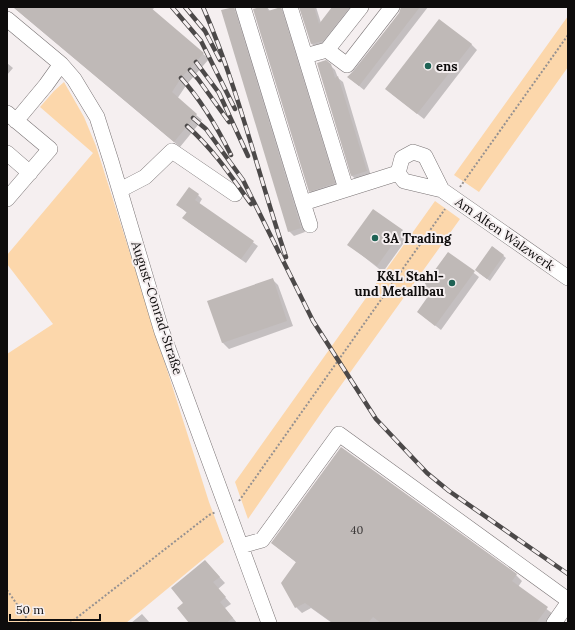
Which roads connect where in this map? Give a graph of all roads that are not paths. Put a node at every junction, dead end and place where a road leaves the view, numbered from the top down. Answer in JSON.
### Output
{"nodes":[{"id":1,"x":243,"y":7,"type":"edge"},
{"id":2,"x":290,"y":7,"type":"edge"},
{"id":3,"x":361,"y":7,"type":"edge"},
{"id":4,"x":392,"y":7,"type":"edge"},
{"id":5,"x":7,"y":19,"type":"edge"},
{"id":6,"x":327,"y":50,"type":"junction"},
{"id":7,"x":306,"y":56,"type":"junction"},
{"id":8,"x":61,"y":64,"type":"junction"},
{"id":9,"x":12,"y":117,"type":"edge"},
{"id":10,"x":7,"y":153,"type":"edge"},
{"id":11,"x":30,"y":173,"type":"junction"},
{"id":12,"x":398,"y":173,"type":"junction"},
{"id":13,"x":346,"y":189,"type":"junction"},
{"id":14,"x":120,"y":190,"type":"junction"},
{"id":15,"x":448,"y":193,"type":"junction"},
{"id":16,"x":235,"y":194,"type":"dead end"},
{"id":17,"x":7,"y":199,"type":"edge"},
{"id":18,"x":304,"y":203,"type":"junction"},
{"id":19,"x":310,"y":225,"type":"dead end"},
{"id":20,"x":568,"y":278,"type":"edge"},
{"id":21,"x":241,"y":546,"type":"junction"},
{"id":22,"x":568,"y":600,"type":"edge"},
{"id":23,"x":568,"y":603,"type":"edge"},
{"id":24,"x":270,"y":623,"type":"edge"},
{"id":25,"x":554,"y":623,"type":"edge"}],
"edges":[{"from":1,"to":18,"type":"street"},
{"from":2,"to":7,"type":"street"},
{"from":3,"to":6,"type":"street"},
{"from":4,"to":6,"type":"street"},
{"from":5,"to":8,"type":"street","name":"August-Conrad-Straße"},
{"from":6,"to":7,"type":"street"},
{"from":7,"to":13,"type":"street"},
{"from":8,"to":9,"type":"street"},
{"from":8,"to":14,"type":"street","name":"August-Conrad-Straße"},
{"from":9,"to":11,"type":"street"},
{"from":10,"to":11,"type":"street"},
{"from":11,"to":17,"type":"street"},
{"from":12,"to":13,"type":"street"},
{"from":12,"to":15,"type":"street","name":"Am Alten Walzwerk"},
{"from":12,"to":15,"type":"street","name":"Am Alten Walzwerk"},
{"from":13,"to":18,"type":"street"},
{"from":14,"to":16,"type":"street"},
{"from":14,"to":21,"type":"street","name":"August-Conrad-Straße"},
{"from":15,"to":20,"type":"street","name":"Am Alten Walzwerk"},
{"from":18,"to":19,"type":"street"},
{"from":21,"to":22,"type":"street"},
{"from":21,"to":24,"type":"street","name":"August-Conrad-Straße"},
{"from":23,"to":25,"type":"street"}]}
